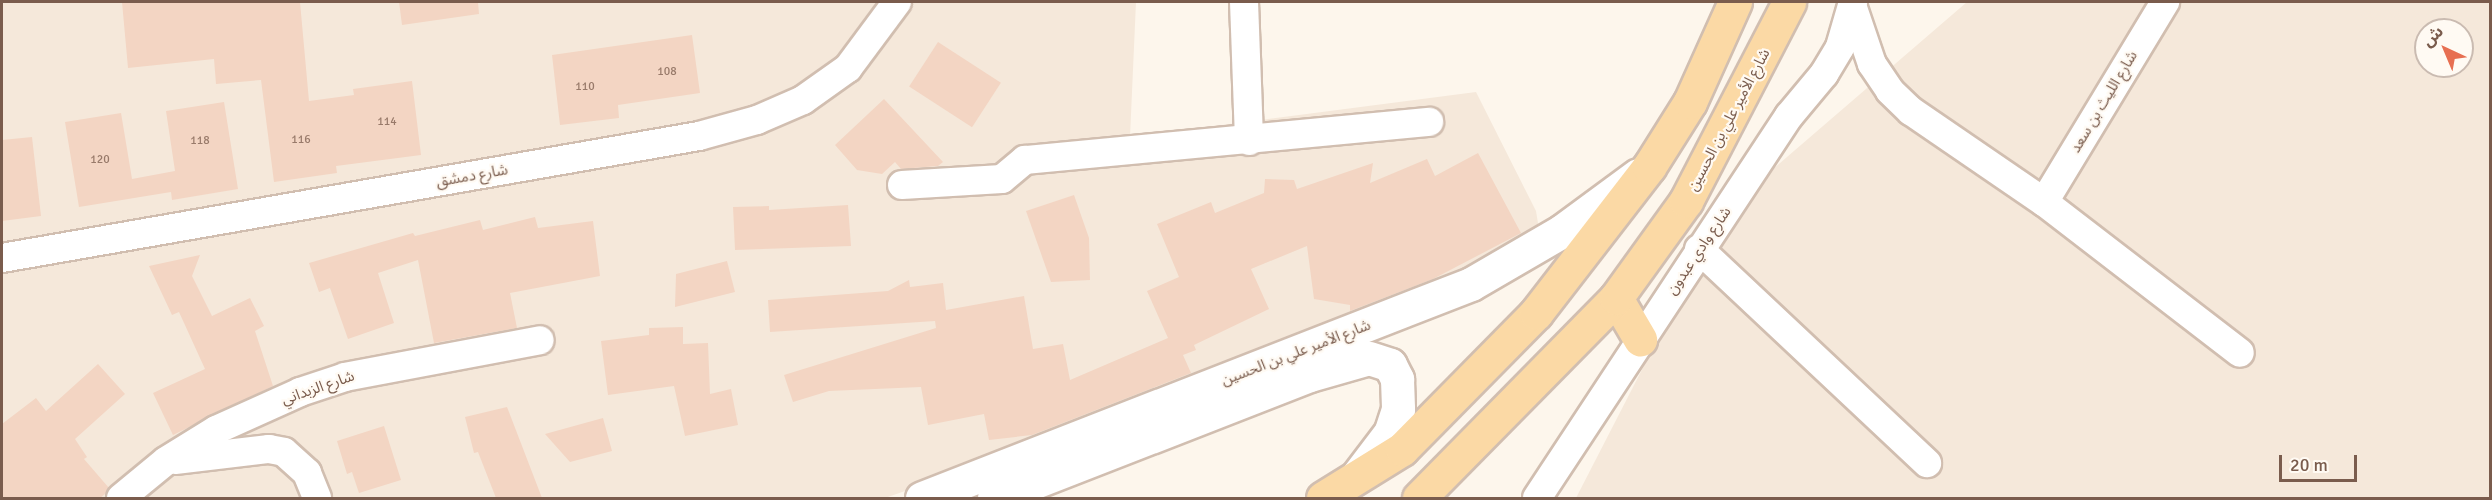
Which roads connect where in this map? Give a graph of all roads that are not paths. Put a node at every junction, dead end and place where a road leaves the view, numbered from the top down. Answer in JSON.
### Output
{"nodes":[{"id":1,"x":897,"y":2,"type":"edge"},
{"id":2,"x":1244,"y":2,"type":"edge"},
{"id":3,"x":1735,"y":2,"type":"edge"},
{"id":4,"x":1789,"y":2,"type":"edge"},
{"id":5,"x":2165,"y":2,"type":"edge"},
{"id":6,"x":1853,"y":3,"type":"edge"},
{"id":7,"x":1429,"y":122,"type":"dead end"},
{"id":8,"x":1249,"y":141,"type":"junction"},
{"id":9,"x":1649,"y":167,"type":"junction"},
{"id":10,"x":902,"y":185,"type":"dead end"},
{"id":11,"x":2044,"y":202,"type":"junction"},
{"id":12,"x":1699,"y":249,"type":"junction"},
{"id":13,"x":2,"y":258,"type":"edge"},
{"id":14,"x":1616,"y":298,"type":"junction"},
{"id":15,"x":1640,"y":339,"type":"junction"},
{"id":16,"x":540,"y":340,"type":"dead end"},
{"id":17,"x":2240,"y":353,"type":"dead end"},
{"id":18,"x":166,"y":461,"type":"junction"},
{"id":19,"x":1927,"y":463,"type":"dead end"},
{"id":20,"x":1358,"y":476,"type":"junction"},
{"id":21,"x":121,"y":498,"type":"edge"},
{"id":22,"x":317,"y":498,"type":"edge"},
{"id":23,"x":922,"y":498,"type":"edge"},
{"id":24,"x":994,"y":498,"type":"edge"},
{"id":25,"x":1323,"y":498,"type":"edge"},
{"id":26,"x":1419,"y":498,"type":"edge"},
{"id":27,"x":1537,"y":498,"type":"edge"}],
"edges":[{"from":1,"to":13,"type":"street","name":"شارع دمشق"},
{"from":2,"to":8,"type":"street"},
{"from":3,"to":9,"type":"main road","name":"شارع الأمير علي بن الحسين"},
{"from":4,"to":14,"type":"main road","name":"شارع الأمير علي بن الحسين"},
{"from":5,"to":11,"type":"street","name":"شارع الليث بن سعد"},
{"from":6,"to":11,"type":"street"},
{"from":6,"to":12,"type":"street","name":"شارع وادي عبدون"},
{"from":7,"to":8,"type":"street"},
{"from":8,"to":10,"type":"street"},
{"from":9,"to":20,"type":"main road","name":"شارع الأمير علي بن الحسين"},
{"from":9,"to":23,"type":"street","name":"شارع الأمير علي بن الحسين"},
{"from":11,"to":17,"type":"street"},
{"from":12,"to":15,"type":"street","name":"شارع وادي عبدون"},
{"from":12,"to":19,"type":"street"},
{"from":14,"to":15,"type":"main road"},
{"from":14,"to":26,"type":"main road","name":"شارع الأمير علي بن الحسين"},
{"from":15,"to":27,"type":"street","name":"شارع وادي عبدون"},
{"from":16,"to":18,"type":"street","name":"شارع الزبداني"},
{"from":18,"to":21,"type":"street","name":"شارع الزبداني"},
{"from":18,"to":22,"type":"street"},
{"from":20,"to":24,"type":"street","name":"شارع الأمير علي بن الحسين"},
{"from":20,"to":25,"type":"main road","name":"شارع الأمير علي بن الحسين"}]}
